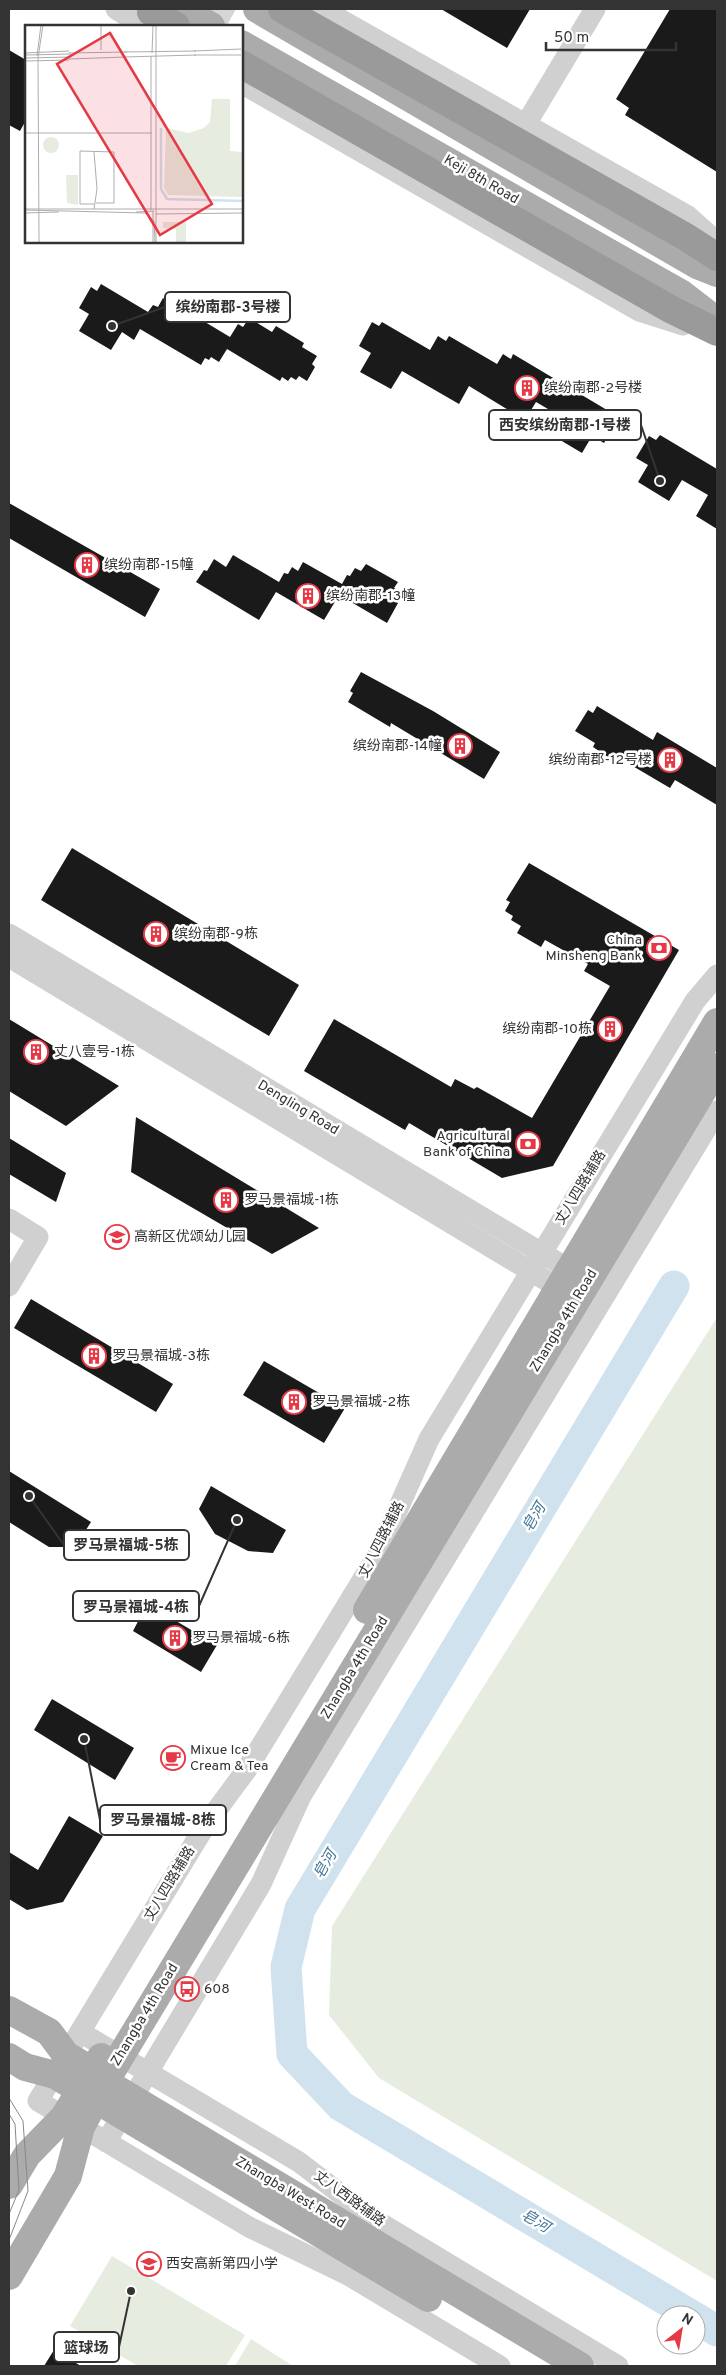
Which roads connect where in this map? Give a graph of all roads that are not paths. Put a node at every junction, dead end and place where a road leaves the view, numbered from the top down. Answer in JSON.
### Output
{"nodes":[{"id":1,"x":116,"y":9,"type":"edge"},
{"id":2,"x":180,"y":9,"type":"edge"},
{"id":3,"x":257,"y":9,"type":"edge"},
{"id":4,"x":282,"y":9,"type":"edge"},
{"id":5,"x":322,"y":9,"type":"edge"},
{"id":6,"x":595,"y":9,"type":"edge"},
{"id":7,"x":147,"y":19,"type":"edge"},
{"id":8,"x":172,"y":25,"type":"edge"},
{"id":9,"x":208,"y":25,"type":"edge"},
{"id":10,"x":242,"y":45,"type":"edge"},
{"id":11,"x":242,"y":65,"type":"edge"},
{"id":12,"x":242,"y":84,"type":"edge"},
{"id":13,"x":526,"y":124,"type":"junction"},
{"id":14,"x":717,"y":242,"type":"edge"},
{"id":15,"x":717,"y":257,"type":"edge"},
{"id":16,"x":717,"y":273,"type":"edge"},
{"id":17,"x":717,"y":321,"type":"edge"},
{"id":18,"x":717,"y":332,"type":"edge"},
{"id":19,"x":717,"y":336,"type":"edge"},
{"id":20,"x":9,"y":934,"type":"edge"},
{"id":21,"x":9,"y":957,"type":"edge"},
{"id":22,"x":717,"y":975,"type":"edge"},
{"id":23,"x":717,"y":1022,"type":"edge"},
{"id":24,"x":717,"y":1067,"type":"edge"},
{"id":25,"x":717,"y":1111,"type":"edge"},
{"id":26,"x":9,"y":1219,"type":"edge"},
{"id":27,"x":536,"y":1262,"type":"junction"},
{"id":28,"x":574,"y":1285,"type":"junction"},
{"id":29,"x":9,"y":1286,"type":"edge"},
{"id":30,"x":9,"y":2010,"type":"edge"},
{"id":31,"x":80,"y":2032,"type":"junction"},
{"id":32,"x":114,"y":2051,"type":"junction"},
{"id":33,"x":9,"y":2057,"type":"edge"},
{"id":34,"x":60,"y":2065,"type":"junction"},
{"id":35,"x":149,"y":2072,"type":"junction"},
{"id":36,"x":94,"y":2086,"type":"junction"},
{"id":37,"x":128,"y":2107,"type":"junction"},
{"id":38,"x":72,"y":2122,"type":"junction"},
{"id":39,"x":106,"y":2142,"type":"junction"},
{"id":40,"x":9,"y":2185,"type":"edge"},
{"id":41,"x":9,"y":2276,"type":"edge"},
{"id":42,"x":500,"y":2366,"type":"edge"},
{"id":43,"x":543,"y":2366,"type":"edge"},
{"id":44,"x":580,"y":2366,"type":"edge"},
{"id":45,"x":618,"y":2366,"type":"edge"}],
"edges":[{"from":1,"to":7,"type":"street"},
{"from":2,"to":9,"type":"main road"},
{"from":3,"to":16,"type":"main road"},
{"from":4,"to":15,"type":"highway"},
{"from":5,"to":13,"type":"street"},
{"from":6,"to":13,"type":"street"},
{"from":7,"to":8,"type":"highway"},
{"from":10,"to":17,"type":"main road","name":"Keji 8th Road"},
{"from":11,"to":18,"type":"highway"},
{"from":12,"to":19,"type":"street"},
{"from":13,"to":14,"type":"street"},
{"from":20,"to":27,"type":"street","name":"Dengling Road"},
{"from":21,"to":27,"type":"street","name":"Dengling Road"},
{"from":22,"to":27,"type":"street","name":"丈八四路辅路"},
{"from":23,"to":28,"type":"main road","name":"Zhangba 4th Road"},
{"from":24,"to":28,"type":"main road","name":"Zhangba 4th Road"},
{"from":25,"to":35,"type":"street"},
{"from":26,"to":29,"type":"street"},
{"from":27,"to":28,"type":"street","name":"Dengling Road"},
{"from":27,"to":31,"type":"street","name":"丈八四路辅路"},
{"from":28,"to":32,"type":"main road","name":"Zhangba 4th Road"},
{"from":30,"to":34,"type":"main road","name":"Zhangba West Road"},
{"from":31,"to":32,"type":"street","name":"丈八西路辅路"},
{"from":31,"to":34,"type":"street","name":"丈八四路辅路"},
{"from":32,"to":35,"type":"street","name":"丈八西路辅路"},
{"from":32,"to":36,"type":"main road","name":"Zhangba 4th Road"},
{"from":33,"to":34,"type":"main road","name":"Zhangba West Road"},
{"from":34,"to":36,"type":"main road","name":"Zhangba West Road"},
{"from":34,"to":38,"type":"street","name":"丈八四路辅路"},
{"from":35,"to":37,"type":"street"},
{"from":35,"to":45,"type":"street","name":"丈八西路辅路"},
{"from":36,"to":37,"type":"main road","name":"Zhangba West Road"},
{"from":36,"to":38,"type":"main road","name":"Zhangba 4th Road"},
{"from":37,"to":39,"type":"street"},
{"from":37,"to":43,"type":"main road","name":"Zhangba West Road"},
{"from":37,"to":44,"type":"main road","name":"Zhangba West Road"},
{"from":38,"to":39,"type":"street"},
{"from":38,"to":40,"type":"main road","name":"Zhangba 4th Road"},
{"from":38,"to":41,"type":"main road","name":"Zhangba 4th Road"},
{"from":39,"to":42,"type":"street"}]}
